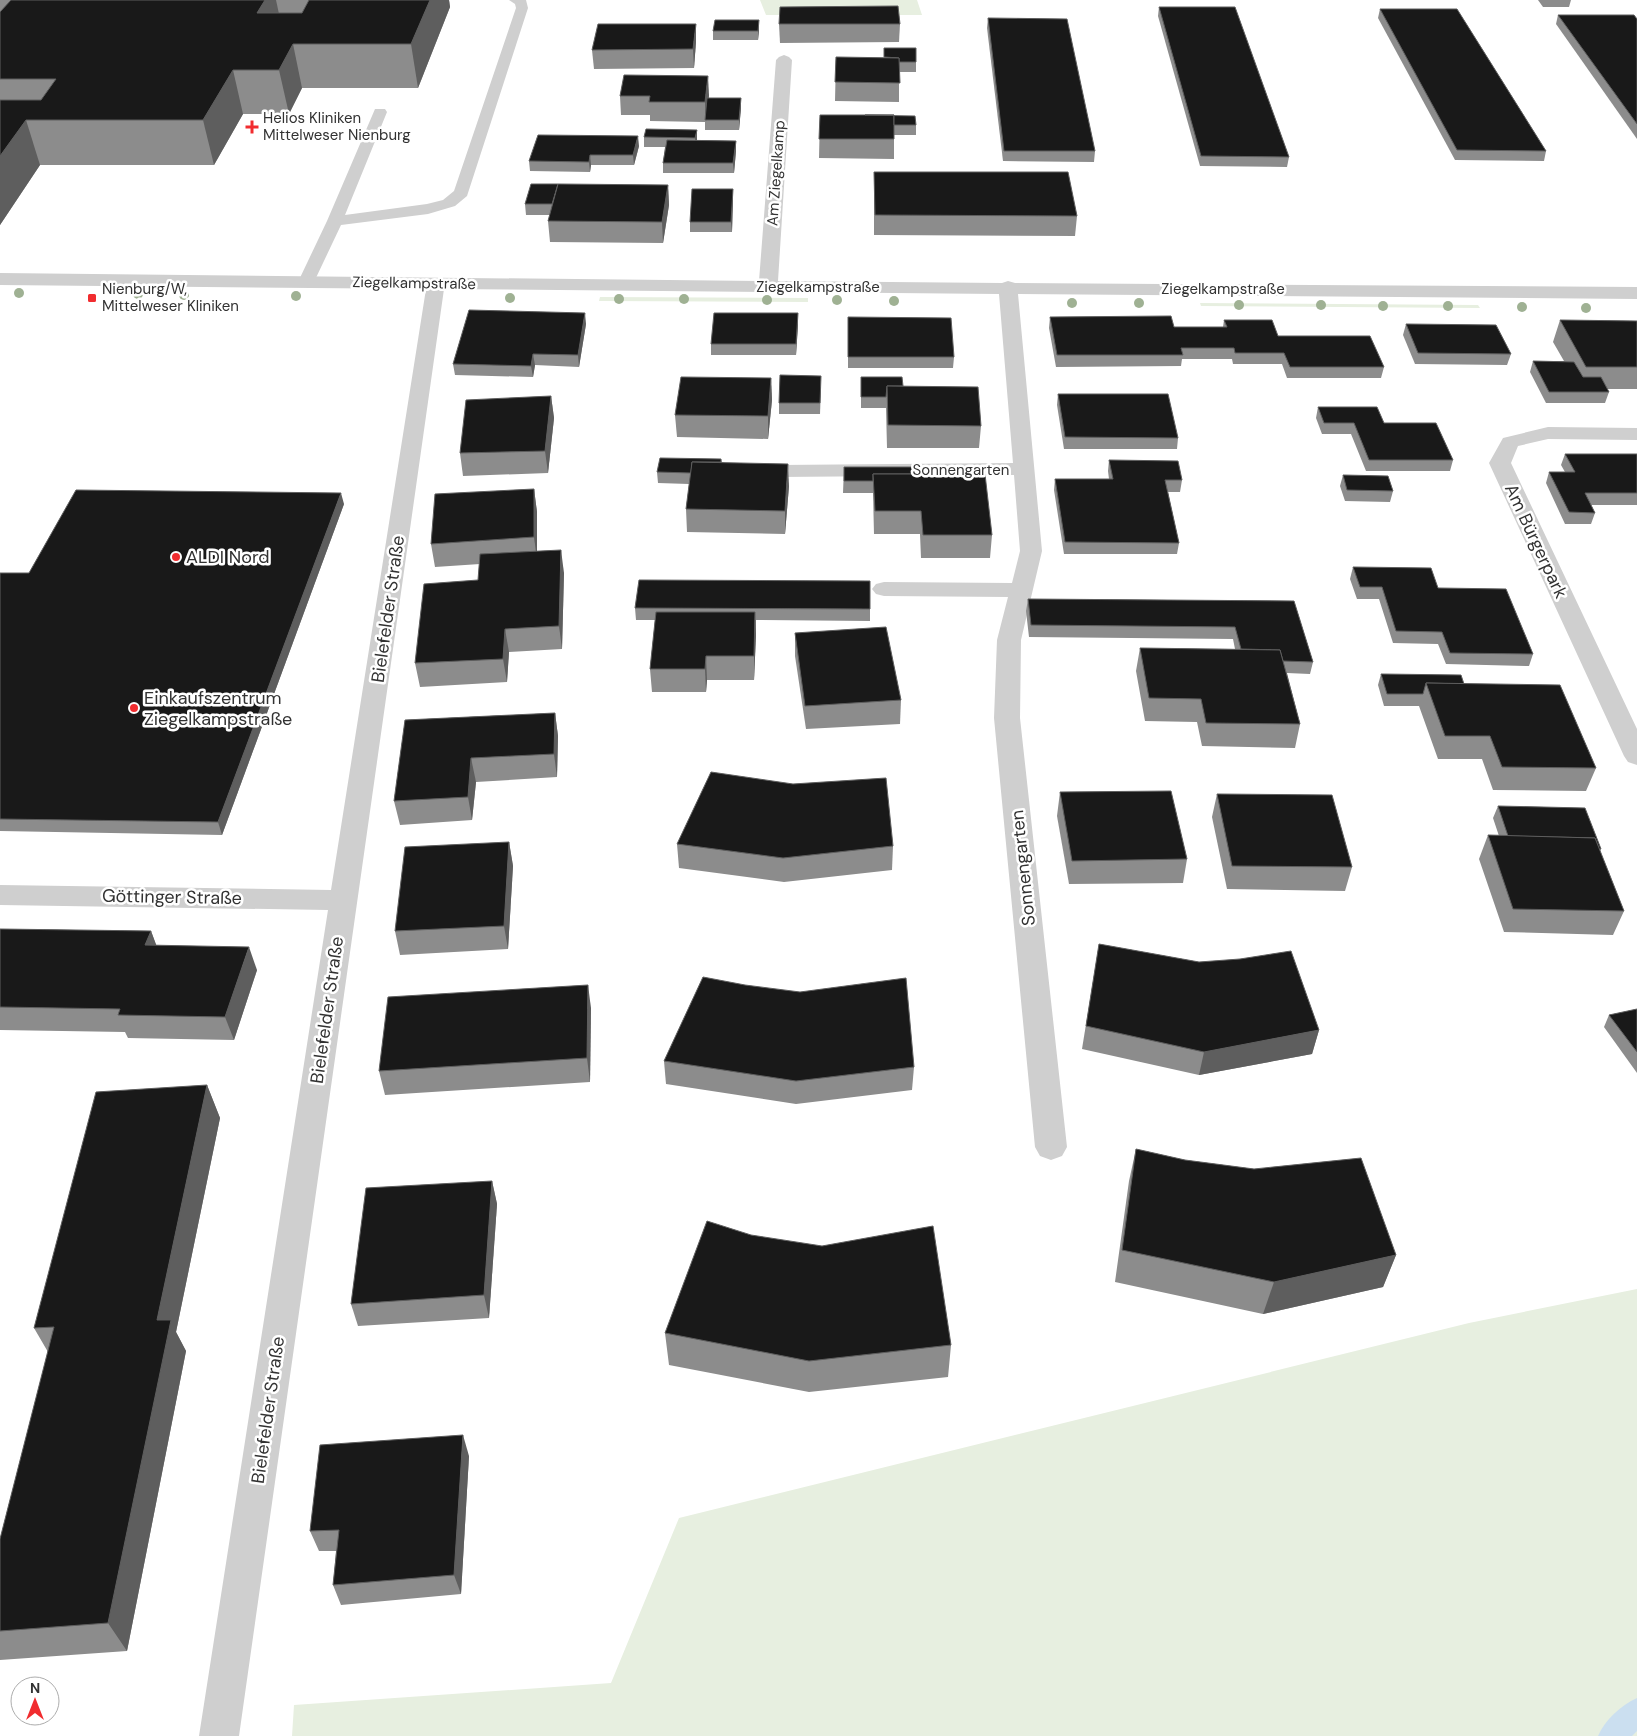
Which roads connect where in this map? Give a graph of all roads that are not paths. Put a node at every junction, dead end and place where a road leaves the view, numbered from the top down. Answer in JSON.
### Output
{"nodes":[{"id":1,"x":515,"y":0,"type":"edge"},
{"id":2,"x":784,"y":60,"type":"dead end"},
{"id":3,"x":380,"y":112,"type":"dead end"},
{"id":4,"x":335,"y":221,"type":"junction"},
{"id":5,"x":0,"y":279,"type":"edge"},
{"id":6,"x":306,"y":282,"type":"junction"},
{"id":7,"x":436,"y":284,"type":"junction"},
{"id":8,"x":768,"y":287,"type":"junction"},
{"id":9,"x":1008,"y":288,"type":"junction"},
{"id":10,"x":1637,"y":292,"type":"edge"},
{"id":11,"x":1637,"y":434,"type":"edge"},
{"id":12,"x":1024,"y":469,"type":"junction"},
{"id":13,"x":779,"y":471,"type":"edge"},
{"id":14,"x":884,"y":589,"type":"dead end"},
{"id":15,"x":1022,"y":590,"type":"junction"},
{"id":16,"x":1637,"y":756,"type":"edge"},
{"id":17,"x":0,"y":895,"type":"edge"},
{"id":18,"x":344,"y":900,"type":"junction"},
{"id":19,"x":1051,"y":1147,"type":"dead end"},
{"id":20,"x":219,"y":1736,"type":"edge"}],
"edges":[{"from":1,"to":4,"type":"lane"},
{"from":2,"to":8,"type":"street","name":"Am Ziegelkamp"},
{"from":3,"to":4,"type":"lane"},
{"from":4,"to":6,"type":"lane"},
{"from":5,"to":6,"type":"street","name":"Ziegelkampstraße"},
{"from":6,"to":7,"type":"street","name":"Ziegelkampstraße"},
{"from":7,"to":8,"type":"street","name":"Ziegelkampstraße"},
{"from":7,"to":18,"type":"street","name":"Bielefelder Straße"},
{"from":8,"to":9,"type":"street","name":"Ziegelkampstraße"},
{"from":9,"to":10,"type":"street","name":"Ziegelkampstraße"},
{"from":9,"to":12,"type":"street","name":"Sonnengarten"},
{"from":11,"to":16,"type":"street","name":"Am Bürgerpark"},
{"from":12,"to":13,"type":"street","name":"Sonnengarten"},
{"from":12,"to":15,"type":"street","name":"Sonnengarten"},
{"from":14,"to":15,"type":"street"},
{"from":15,"to":19,"type":"street","name":"Sonnengarten"},
{"from":17,"to":18,"type":"street","name":"Göttinger Straße"},
{"from":18,"to":20,"type":"street","name":"Bielefelder Straße"}]}
